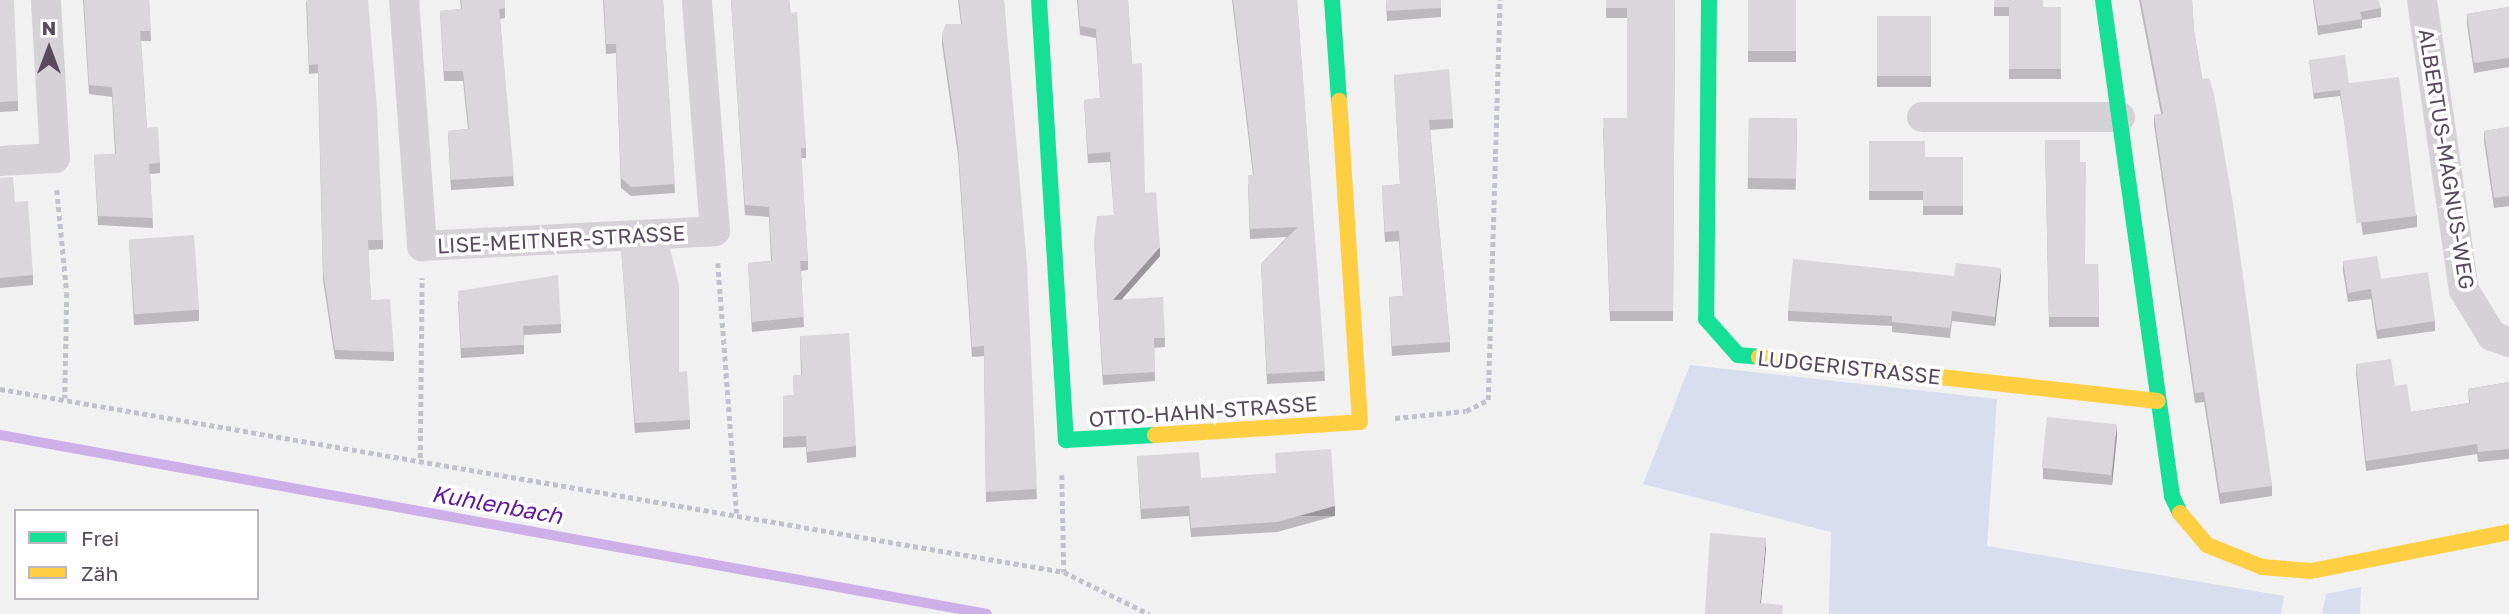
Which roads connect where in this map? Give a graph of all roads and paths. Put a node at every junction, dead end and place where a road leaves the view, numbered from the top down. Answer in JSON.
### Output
{"nodes":[{"id":1,"x":47,"y":0,"type":"edge"},
{"id":2,"x":404,"y":0,"type":"edge"},
{"id":3,"x":697,"y":0,"type":"edge"},
{"id":4,"x":1040,"y":0,"type":"edge"},
{"id":5,"x":1332,"y":0,"type":"edge"},
{"id":6,"x":1500,"y":0,"type":"edge"},
{"id":7,"x":1709,"y":0,"type":"edge"},
{"id":8,"x":2102,"y":0,"type":"edge"},
{"id":9,"x":2423,"y":0,"type":"edge"},
{"id":10,"x":1923,"y":117,"type":"dead end"},
{"id":11,"x":2120,"y":117,"type":"junction"},
{"id":12,"x":55,"y":158,"type":"junction"},
{"id":13,"x":0,"y":161,"type":"edge"},
{"id":14,"x":715,"y":231,"type":"junction"},
{"id":15,"x":422,"y":246,"type":"junction"},
{"id":16,"x":2509,"y":342,"type":"edge"},
{"id":17,"x":0,"y":389,"type":"edge"},
{"id":18,"x":65,"y":398,"type":"junction"},
{"id":19,"x":2158,"y":401,"type":"junction"},
{"id":20,"x":1360,"y":422,"type":"junction"},
{"id":21,"x":1066,"y":440,"type":"junction"},
{"id":22,"x":420,"y":458,"type":"junction"},
{"id":23,"x":737,"y":513,"type":"junction"},
{"id":24,"x":2509,"y":531,"type":"edge"},
{"id":25,"x":1064,"y":572,"type":"junction"},
{"id":26,"x":1149,"y":614,"type":"edge"}],
"edges":[{"from":1,"to":12,"type":"street"},
{"from":2,"to":15,"type":"street","name":"LISE-MEITNER-STRASSE"},
{"from":3,"to":14,"type":"street","name":"LISE-MEITNER-STRASSE"},
{"from":4,"to":21,"type":"street","name":"OTTO-HAHN-STRASSE"},
{"from":5,"to":20,"type":"street"},
{"from":6,"to":20,"type":"path"},
{"from":7,"to":19,"type":"street","name":"LUDGERISTRASSE"},
{"from":8,"to":11,"type":"street"},
{"from":9,"to":16,"type":"street","name":"ALBERTUS-MAGNUS-WEG"},
{"from":10,"to":11,"type":"street"},
{"from":11,"to":19,"type":"street"},
{"from":12,"to":13,"type":"street"},
{"from":12,"to":18,"type":"path"},
{"from":14,"to":15,"type":"street","name":"LISE-MEITNER-STRASSE"},
{"from":14,"to":23,"type":"path"},
{"from":15,"to":22,"type":"path"},
{"from":17,"to":18,"type":"path"},
{"from":18,"to":22,"type":"path"},
{"from":19,"to":24,"type":"street"},
{"from":20,"to":21,"type":"street","name":"OTTO-HAHN-STRASSE"},
{"from":21,"to":25,"type":"path"},
{"from":22,"to":23,"type":"path"},
{"from":23,"to":25,"type":"path"},
{"from":25,"to":26,"type":"path"}]}
